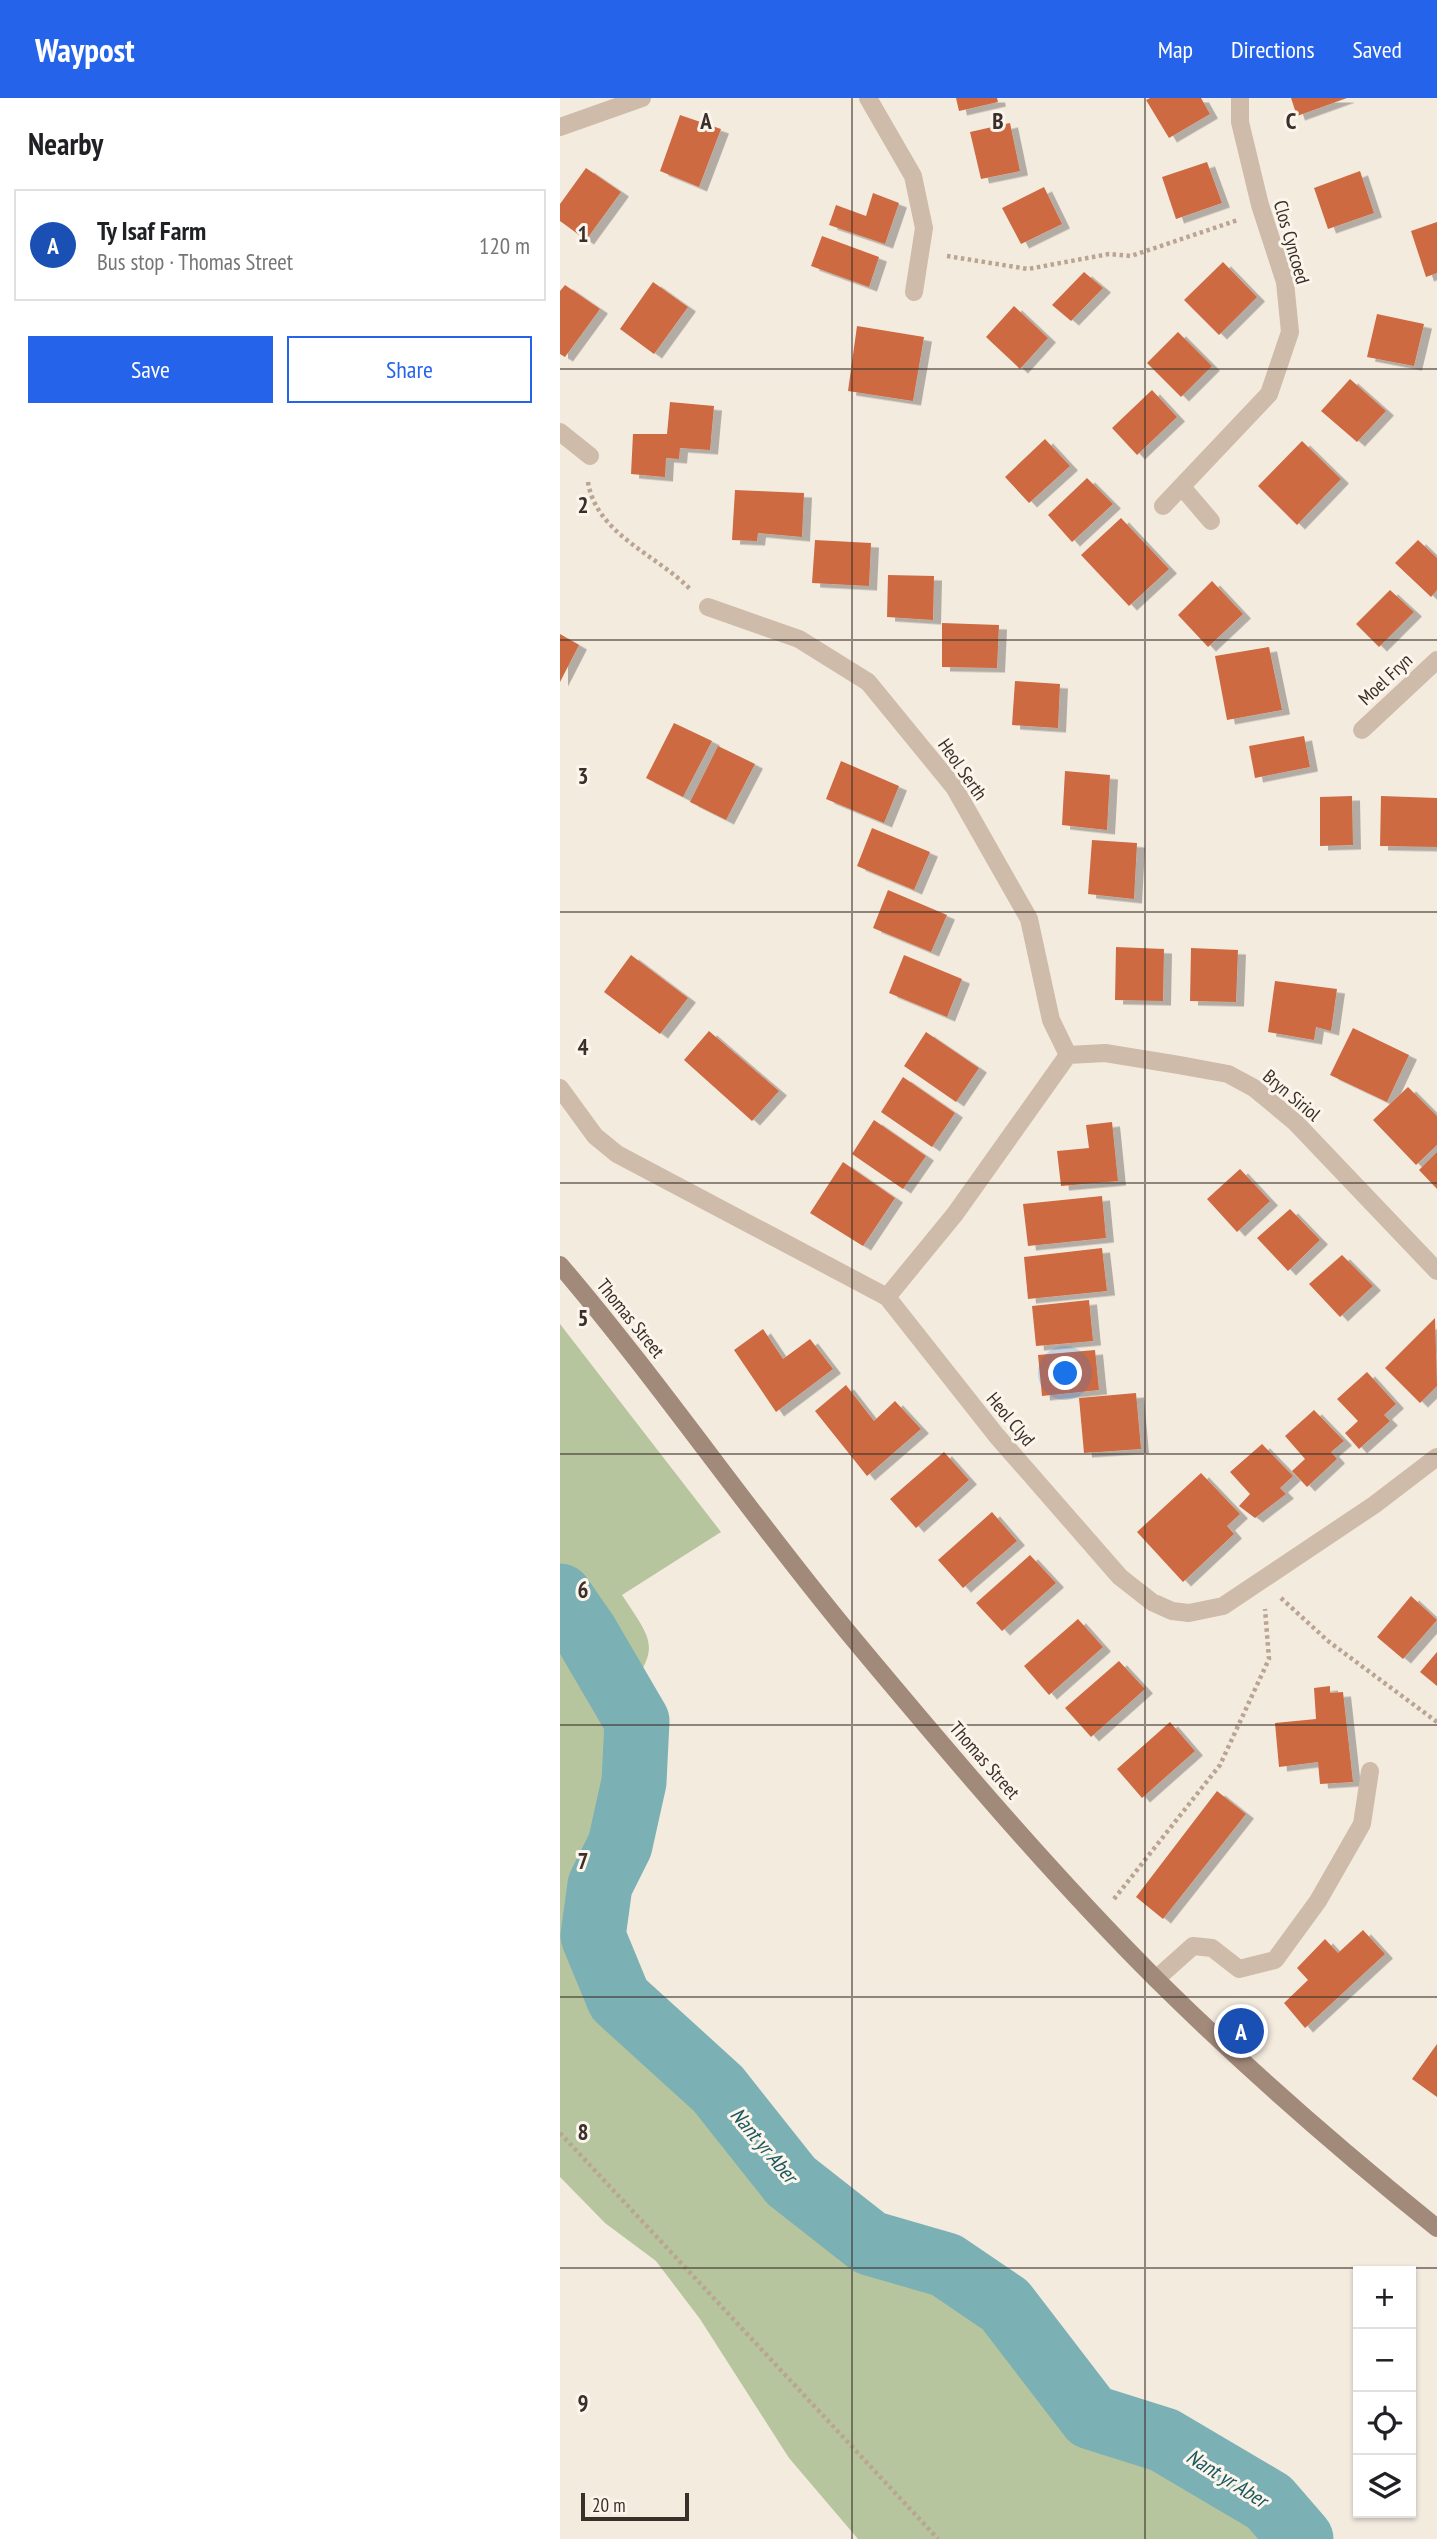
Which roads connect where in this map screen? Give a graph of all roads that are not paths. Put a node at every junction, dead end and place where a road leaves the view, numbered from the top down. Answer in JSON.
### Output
{"nodes":[{"id":1,"x":642,"y":98,"type":"edge"},
{"id":2,"x":869,"y":98,"type":"edge"},
{"id":3,"x":1240,"y":98,"type":"edge"},
{"id":4,"x":560,"y":127,"type":"edge"},
{"id":5,"x":914,"y":292,"type":"dead end"},
{"id":6,"x":560,"y":432,"type":"edge"},
{"id":7,"x":590,"y":456,"type":"road end"},
{"id":8,"x":1182,"y":487,"type":"junction"},
{"id":9,"x":1163,"y":506,"type":"dead end"},
{"id":10,"x":1211,"y":521,"type":"dead end"},
{"id":11,"x":708,"y":607,"type":"road end"},
{"id":12,"x":1437,"y":660,"type":"edge"},
{"id":13,"x":1362,"y":730,"type":"dead end"},
{"id":14,"x":1068,"y":1055,"type":"junction"},
{"id":15,"x":560,"y":1088,"type":"edge"},
{"id":16,"x":560,"y":1265,"type":"edge"},
{"id":17,"x":1437,"y":1271,"type":"edge"},
{"id":18,"x":887,"y":1297,"type":"junction"},
{"id":19,"x":1437,"y":1457,"type":"edge"},
{"id":20,"x":1370,"y":1771,"type":"dead end"},
{"id":21,"x":1156,"y":1979,"type":"junction"},
{"id":22,"x":1437,"y":2228,"type":"edge"}],
"edges":[{"from":1,"to":4,"type":"street"},
{"from":2,"to":5,"type":"street"},
{"from":3,"to":8,"type":"street","name":"Clos Cyncoed"},
{"from":6,"to":7,"type":"street"},
{"from":8,"to":9,"type":"street","name":"Clos Cyncoed"},
{"from":8,"to":10,"type":"street"},
{"from":11,"to":14,"type":"street","name":"Heol Serth"},
{"from":12,"to":13,"type":"street","name":"Moel Fryn"},
{"from":14,"to":17,"type":"street","name":"Bryn Siriol"},
{"from":14,"to":18,"type":"street"},
{"from":15,"to":18,"type":"street","name":"Heol Clyd"},
{"from":16,"to":21,"type":"main road","name":"Thomas Street"},
{"from":18,"to":19,"type":"street","name":"Heol Clyd"},
{"from":20,"to":21,"type":"street"},
{"from":21,"to":22,"type":"main road","name":"Thomas Street"}]}
